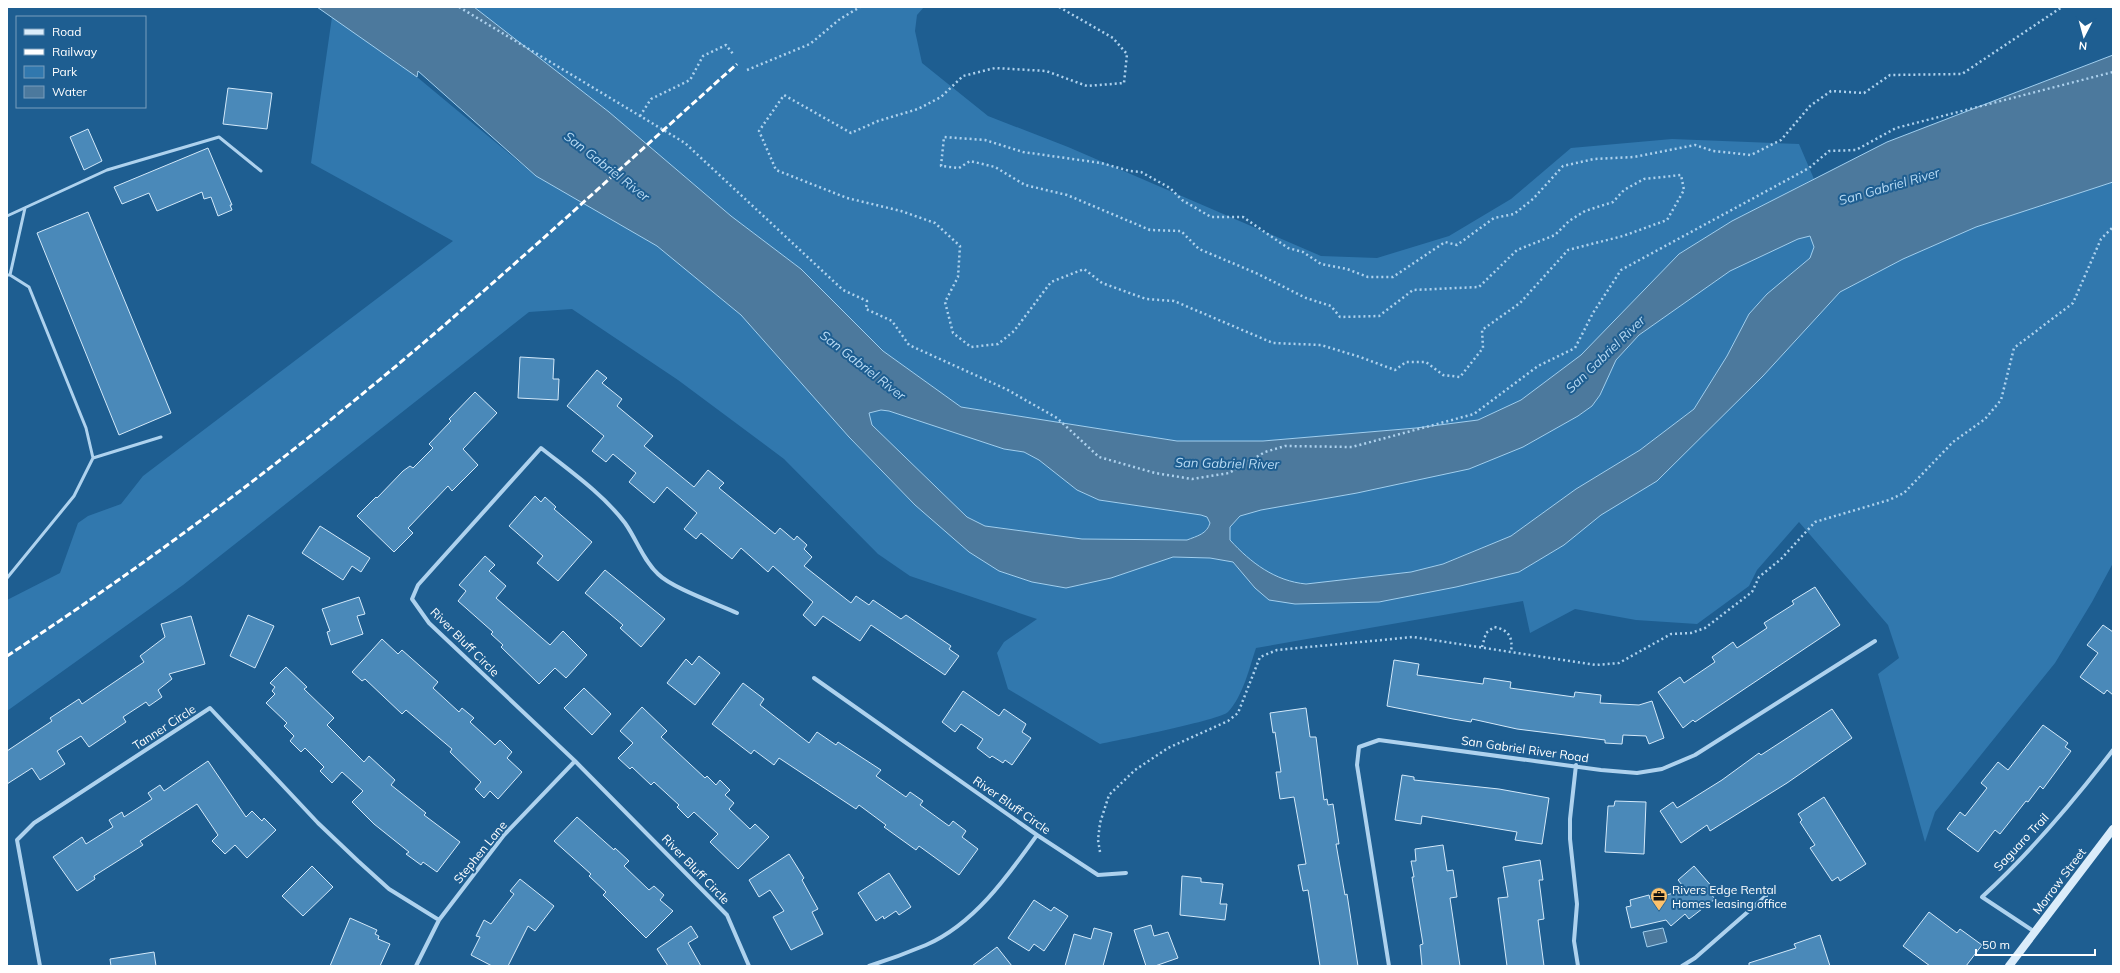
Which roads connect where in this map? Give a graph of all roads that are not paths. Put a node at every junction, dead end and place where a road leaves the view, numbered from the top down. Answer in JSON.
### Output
{"nodes":[{"id":1,"x":261,"y":171,"type":"dead end"},
{"id":2,"x":25,"y":208,"type":"junction"},
{"id":3,"x":7,"y":216,"type":"edge"},
{"id":4,"x":8,"y":275,"type":"edge"},
{"id":5,"x":161,"y":437,"type":"dead end"},
{"id":6,"x":93,"y":458,"type":"junction"},
{"id":7,"x":7,"y":578,"type":"edge"},
{"id":8,"x":737,"y":613,"type":"dead end"},
{"id":9,"x":1876,"y":641,"type":"dead end"},
{"id":10,"x":814,"y":678,"type":"dead end"},
{"id":11,"x":2113,"y":750,"type":"edge"},
{"id":12,"x":575,"y":761,"type":"junction"},
{"id":13,"x":1576,"y":765,"type":"junction"},
{"id":14,"x":2113,"y":829,"type":"edge"},
{"id":15,"x":1037,"y":835,"type":"junction"},
{"id":16,"x":1126,"y":873,"type":"dead end"},
{"id":17,"x":1766,"y":896,"type":"dead end"},
{"id":18,"x":439,"y":920,"type":"junction"},
{"id":19,"x":2035,"y":932,"type":"junction"},
{"id":20,"x":40,"y":966,"type":"edge"},
{"id":21,"x":416,"y":966,"type":"edge"},
{"id":22,"x":749,"y":966,"type":"edge"},
{"id":23,"x":868,"y":966,"type":"edge"},
{"id":24,"x":1389,"y":966,"type":"edge"},
{"id":25,"x":1578,"y":966,"type":"edge"},
{"id":26,"x":1682,"y":966,"type":"edge"},
{"id":27,"x":2009,"y":966,"type":"edge"}],
"edges":[{"from":1,"to":2,"type":"lane"},
{"from":2,"to":3,"type":"lane"},
{"from":2,"to":4,"type":"lane"},
{"from":4,"to":6,"type":"lane"},
{"from":5,"to":6,"type":"lane"},
{"from":6,"to":7,"type":"lane"},
{"from":8,"to":12,"type":"street","name":"River Bluff Circle"},
{"from":9,"to":13,"type":"street","name":"San Gabriel River Road"},
{"from":10,"to":15,"type":"street","name":"River Bluff Circle"},
{"from":11,"to":19,"type":"street","name":"Saguaro Trail"},
{"from":12,"to":18,"type":"street","name":"Stephen Lane"},
{"from":12,"to":22,"type":"street","name":"River Bluff Circle"},
{"from":13,"to":24,"type":"street","name":"San Gabriel River Road"},
{"from":13,"to":25,"type":"street"},
{"from":14,"to":19,"type":"street","name":"Morrow Street"},
{"from":15,"to":16,"type":"street","name":"River Bluff Circle"},
{"from":15,"to":23,"type":"street"},
{"from":17,"to":26,"type":"street"},
{"from":18,"to":20,"type":"street","name":"Tanner Circle"},
{"from":18,"to":21,"type":"street","name":"Stephen Lane"},
{"from":19,"to":27,"type":"street","name":"Morrow Street"}]}
